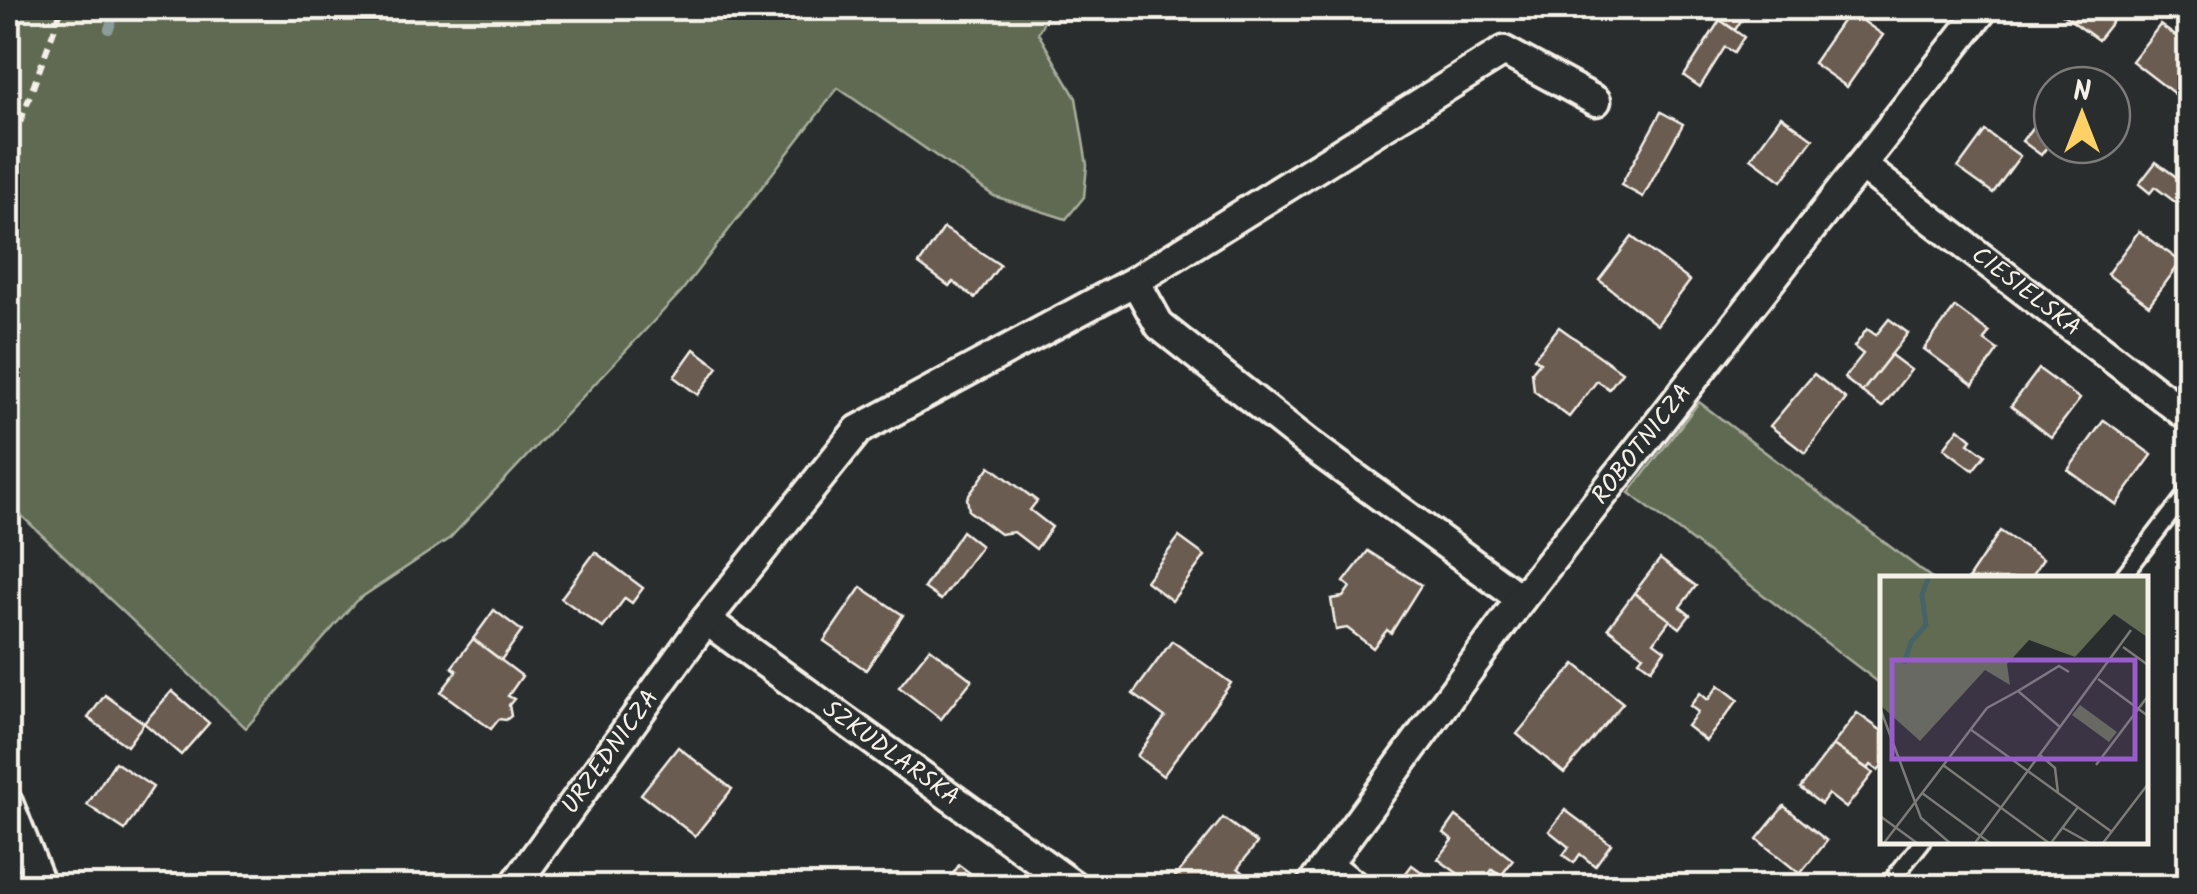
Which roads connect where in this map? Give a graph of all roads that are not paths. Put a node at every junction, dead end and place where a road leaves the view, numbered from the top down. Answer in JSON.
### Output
{"nodes":[{"id":1,"x":1984,"y":8,"type":"edge"},
{"id":2,"x":1596,"y":101,"type":"dead end"},
{"id":3,"x":1861,"y":165,"type":"junction"},
{"id":4,"x":1135,"y":281,"type":"junction"},
{"id":5,"x":2190,"y":418,"type":"edge"},
{"id":6,"x":2190,"y":488,"type":"edge"},
{"id":7,"x":2123,"y":576,"type":"edge"},
{"id":8,"x":1521,"y":599,"type":"junction"},
{"id":9,"x":706,"y":620,"type":"junction"},
{"id":10,"x":8,"y":803,"type":"edge"},
{"id":11,"x":1920,"y":844,"type":"edge"},
{"id":12,"x":1332,"y":859,"type":"junction"},
{"id":13,"x":41,"y":886,"type":"edge"},
{"id":14,"x":514,"y":886,"type":"edge"},
{"id":15,"x":1074,"y":886,"type":"edge"},
{"id":16,"x":1311,"y":886,"type":"edge"},
{"id":17,"x":1366,"y":886,"type":"edge"},
{"id":18,"x":1887,"y":886,"type":"edge"}],
"edges":[{"from":1,"to":3,"type":"street","name":"ROBOTNICZA"},
{"from":2,"to":4,"type":"street","name":"URZĘDNICZA"},
{"from":3,"to":5,"type":"street","name":"CIESIELSKA"},
{"from":3,"to":8,"type":"street","name":"ROBOTNICZA"},
{"from":4,"to":8,"type":"street"},
{"from":4,"to":9,"type":"street","name":"URZĘDNICZA"},
{"from":6,"to":7,"type":"lane"},
{"from":8,"to":12,"type":"street","name":"ROBOTNICZA"},
{"from":9,"to":14,"type":"street","name":"URZĘDNICZA"},
{"from":9,"to":15,"type":"street","name":"SZKUDLARSKA"},
{"from":10,"to":13,"type":"street"},
{"from":11,"to":18,"type":"lane"},
{"from":12,"to":16,"type":"street","name":"ROBOTNICZA"},
{"from":12,"to":17,"type":"lane"}]}
